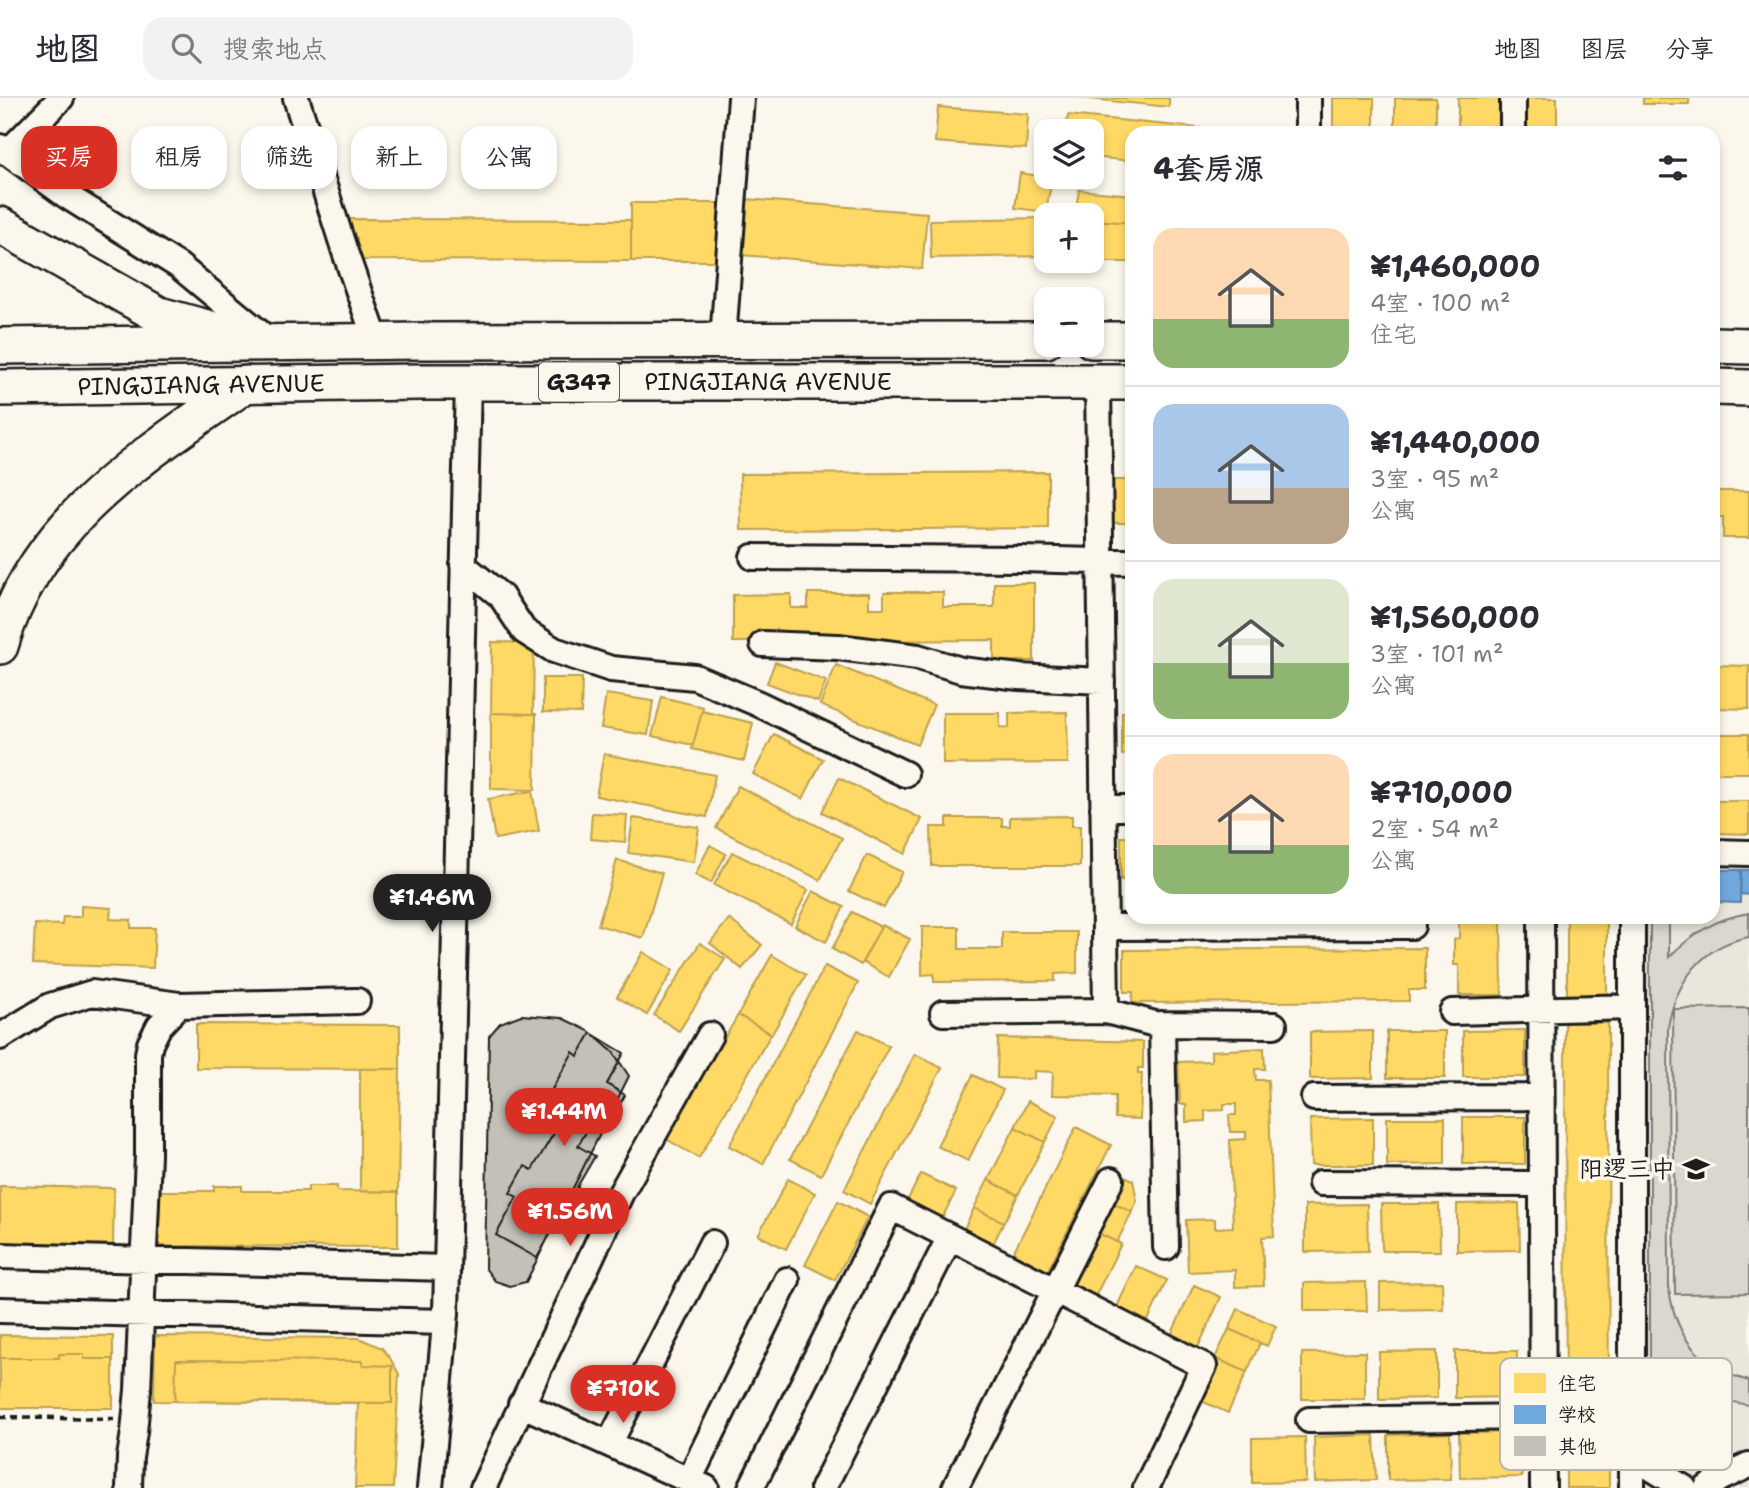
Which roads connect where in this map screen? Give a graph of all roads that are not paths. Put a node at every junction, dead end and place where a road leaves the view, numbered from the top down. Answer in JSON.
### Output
{"nodes":[{"id":1,"x":61,"y":98,"type":"edge"},
{"id":2,"x":296,"y":98,"type":"edge"},
{"id":3,"x":741,"y":98,"type":"edge"},
{"id":4,"x":1308,"y":98,"type":"edge"},
{"id":5,"x":1513,"y":98,"type":"edge"},
{"id":6,"x":1308,"y":126,"type":"edge"},
{"id":7,"x":1513,"y":126,"type":"edge"},
{"id":8,"x":4,"y":150,"type":"edge"},
{"id":9,"x":0,"y":225,"type":"edge"},
{"id":10,"x":723,"y":340,"type":"junction"},
{"id":11,"x":1034,"y":340,"type":"edge"},
{"id":12,"x":1104,"y":340,"type":"edge"},
{"id":13,"x":1125,"y":340,"type":"edge"},
{"id":14,"x":376,"y":341,"type":"junction"},
{"id":15,"x":265,"y":343,"type":"junction"},
{"id":16,"x":1720,"y":345,"type":"edge"},
{"id":17,"x":16,"y":346,"type":"edge"},
{"id":18,"x":1749,"y":346,"type":"edge"},
{"id":19,"x":468,"y":382,"type":"junction"},
{"id":20,"x":1098,"y":382,"type":"junction"},
{"id":21,"x":1125,"y":382,"type":"edge"},
{"id":22,"x":246,"y":384,"type":"junction"},
{"id":23,"x":1720,"y":387,"type":"edge"},
{"id":24,"x":13,"y":388,"type":"edge"},
{"id":25,"x":1749,"y":388,"type":"edge"},
{"id":26,"x":753,"y":557,"type":"dead end"},
{"id":27,"x":1100,"y":562,"type":"junction"},
{"id":28,"x":1125,"y":562,"type":"edge"},
{"id":29,"x":463,"y":565,"type":"junction"},
{"id":30,"x":763,"y":644,"type":"dead end"},
{"id":31,"x":0,"y":646,"type":"edge"},
{"id":32,"x":1102,"y":681,"type":"junction"},
{"id":33,"x":905,"y":774,"type":"dead end"},
{"id":34,"x":1103,"y":808,"type":"junction"},
{"id":35,"x":1125,"y":808,"type":"edge"},
{"id":36,"x":1720,"y":852,"type":"edge"},
{"id":37,"x":1749,"y":853,"type":"edge"},
{"id":38,"x":1541,"y":924,"type":"edge"},
{"id":39,"x":1632,"y":924,"type":"edge"},
{"id":40,"x":1105,"y":926,"type":"junction"},
{"id":41,"x":1412,"y":926,"type":"dead end"},
{"id":42,"x":357,"y":1001,"type":"dead end"},
{"id":43,"x":179,"y":1005,"type":"junction"},
{"id":44,"x":1632,"y":1007,"type":"junction"},
{"id":45,"x":1541,"y":1009,"type":"junction"},
{"id":46,"x":1106,"y":1011,"type":"junction"},
{"id":47,"x":1452,"y":1012,"type":"dead end"},
{"id":48,"x":943,"y":1013,"type":"dead end"},
{"id":49,"x":1163,"y":1024,"type":"junction"},
{"id":50,"x":1273,"y":1025,"type":"dead end"},
{"id":51,"x":710,"y":1035,"type":"dead end"},
{"id":52,"x":0,"y":1037,"type":"edge"},
{"id":53,"x":1541,"y":1097,"type":"junction"},
{"id":54,"x":1314,"y":1098,"type":"dead end"},
{"id":55,"x":1111,"y":1180,"type":"dead end"},
{"id":56,"x":1321,"y":1183,"type":"dead end"},
{"id":57,"x":1542,"y":1184,"type":"junction"},
{"id":58,"x":950,"y":1237,"type":"junction"},
{"id":59,"x":712,"y":1243,"type":"dead end"},
{"id":60,"x":1166,"y":1247,"type":"dead end"},
{"id":61,"x":0,"y":1256,"type":"edge"},
{"id":62,"x":143,"y":1260,"type":"junction"},
{"id":63,"x":447,"y":1268,"type":"junction"},
{"id":64,"x":787,"y":1280,"type":"dead end"},
{"id":65,"x":1055,"y":1291,"type":"junction"},
{"id":66,"x":0,"y":1310,"type":"edge"},
{"id":67,"x":141,"y":1314,"type":"junction"},
{"id":68,"x":445,"y":1322,"type":"junction"},
{"id":69,"x":1542,"y":1358,"type":"edge"},
{"id":70,"x":1632,"y":1358,"type":"edge"},
{"id":71,"x":521,"y":1404,"type":"junction"},
{"id":72,"x":1500,"y":1418,"type":"edge"},
{"id":73,"x":1308,"y":1420,"type":"dead end"},
{"id":74,"x":609,"y":1444,"type":"junction"},
{"id":75,"x":1749,"y":1465,"type":"edge"},
{"id":76,"x":1543,"y":1470,"type":"edge"},
{"id":77,"x":1632,"y":1470,"type":"edge"},
{"id":78,"x":1655,"y":1470,"type":"edge"},
{"id":79,"x":697,"y":1484,"type":"edge"},
{"id":80,"x":129,"y":1488,"type":"edge"},
{"id":81,"x":430,"y":1488,"type":"edge"},
{"id":82,"x":483,"y":1488,"type":"edge"},
{"id":83,"x":751,"y":1488,"type":"edge"},
{"id":84,"x":823,"y":1488,"type":"edge"},
{"id":85,"x":955,"y":1488,"type":"edge"},
{"id":86,"x":1146,"y":1488,"type":"edge"},
{"id":87,"x":1543,"y":1488,"type":"edge"},
{"id":88,"x":1632,"y":1488,"type":"edge"},
{"id":89,"x":1684,"y":1488,"type":"edge"},
{"id":90,"x":1707,"y":1488,"type":"edge"}],
"edges":[{"from":1,"to":8,"type":"street"},
{"from":2,"to":14,"type":"street"},
{"from":3,"to":10,"type":"street"},
{"from":4,"to":6,"type":"street"},
{"from":5,"to":7,"type":"street"},
{"from":8,"to":15,"type":"street"},
{"from":9,"to":15,"type":"highway"},
{"from":10,"to":11,"type":"highway","name":"PINGJIANG AVENUE","number":"G347"},
{"from":10,"to":14,"type":"highway","name":"PINGJIANG AVENUE","number":"G347"},
{"from":12,"to":13,"type":"highway"},
{"from":14,"to":15,"type":"highway","name":"PINGJIANG AVENUE","number":"G347"},
{"from":15,"to":17,"type":"highway","name":"PINGJIANG AVENUE","number":"G347"},
{"from":16,"to":18,"type":"highway"},
{"from":19,"to":20,"type":"highway","name":"PINGJIANG AVENUE","number":"G347"},
{"from":19,"to":22,"type":"highway","name":"PINGJIANG AVENUE","number":"G347"},
{"from":19,"to":29,"type":"street"},
{"from":20,"to":21,"type":"highway","name":"PINGJIANG AVENUE","number":"G347"},
{"from":20,"to":27,"type":"street"},
{"from":22,"to":24,"type":"highway","name":"PINGJIANG AVENUE","number":"G347"},
{"from":22,"to":31,"type":"highway"},
{"from":23,"to":25,"type":"highway"},
{"from":26,"to":27,"type":"street"},
{"from":27,"to":28,"type":"street"},
{"from":27,"to":32,"type":"street"},
{"from":29,"to":33,"type":"street"},
{"from":29,"to":63,"type":"street"},
{"from":30,"to":32,"type":"street"},
{"from":32,"to":34,"type":"street"},
{"from":34,"to":35,"type":"street"},
{"from":34,"to":40,"type":"street"},
{"from":36,"to":37,"type":"street"},
{"from":38,"to":45,"type":"street"},
{"from":39,"to":44,"type":"street"},
{"from":40,"to":41,"type":"street"},
{"from":40,"to":46,"type":"street"},
{"from":42,"to":43,"type":"street"},
{"from":43,"to":52,"type":"street"},
{"from":43,"to":62,"type":"street"},
{"from":44,"to":45,"type":"street"},
{"from":44,"to":70,"type":"street"},
{"from":45,"to":47,"type":"street"},
{"from":45,"to":53,"type":"street"},
{"from":46,"to":48,"type":"street"},
{"from":46,"to":49,"type":"street"},
{"from":49,"to":50,"type":"street"},
{"from":49,"to":60,"type":"street"},
{"from":51,"to":71,"type":"street"},
{"from":53,"to":54,"type":"street"},
{"from":53,"to":57,"type":"street"},
{"from":55,"to":65,"type":"street"},
{"from":56,"to":57,"type":"street"},
{"from":57,"to":69,"type":"street"},
{"from":58,"to":65,"type":"street"},
{"from":58,"to":83,"type":"street"},
{"from":58,"to":84,"type":"street"},
{"from":59,"to":74,"type":"street"},
{"from":61,"to":62,"type":"street"},
{"from":62,"to":63,"type":"street"},
{"from":62,"to":67,"type":"street"},
{"from":63,"to":68,"type":"street"},
{"from":64,"to":79,"type":"street"},
{"from":65,"to":85,"type":"street"},
{"from":65,"to":86,"type":"street"},
{"from":66,"to":67,"type":"street"},
{"from":67,"to":68,"type":"street"},
{"from":67,"to":80,"type":"street"},
{"from":68,"to":81,"type":"street"},
{"from":71,"to":74,"type":"street"},
{"from":71,"to":82,"type":"street"},
{"from":72,"to":73,"type":"street"},
{"from":74,"to":79,"type":"street"},
{"from":75,"to":90,"type":"street"},
{"from":76,"to":87,"type":"street"},
{"from":77,"to":88,"type":"street"},
{"from":78,"to":89,"type":"street"}]}
